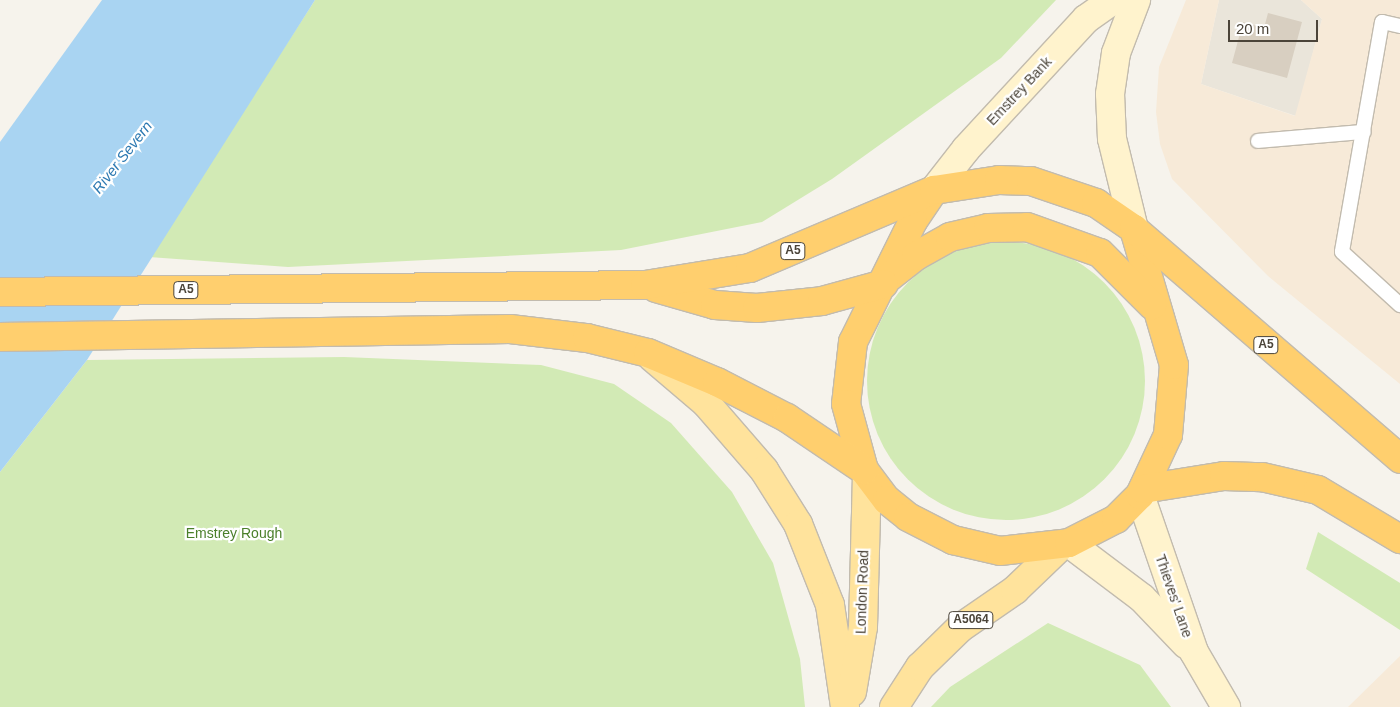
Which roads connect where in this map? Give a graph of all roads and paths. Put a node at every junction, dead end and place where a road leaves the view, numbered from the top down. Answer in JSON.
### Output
{"nodes":[{"id":1,"x":1113,"y":0,"type":"edge"},
{"id":2,"x":1136,"y":0,"type":"edge"},
{"id":3,"x":1400,"y":26,"type":"edge"},
{"id":4,"x":1364,"y":132,"type":"junction"},
{"id":5,"x":1258,"y":141,"type":"dead end"},
{"id":6,"x":934,"y":190,"type":"junction"},
{"id":7,"x":1134,"y":229,"type":"junction"},
{"id":8,"x":885,"y":282,"type":"junction"},
{"id":9,"x":645,"y":285,"type":"junction"},
{"id":10,"x":0,"y":292,"type":"edge"},
{"id":11,"x":1400,"y":305,"type":"edge"},
{"id":12,"x":1161,"y":319,"type":"junction"},
{"id":13,"x":0,"y":337,"type":"edge"},
{"id":14,"x":648,"y":353,"type":"junction"},
{"id":15,"x":1400,"y":459,"type":"edge"},
{"id":16,"x":866,"y":473,"type":"junction"},
{"id":17,"x":1141,"y":492,"type":"junction"},
{"id":18,"x":1400,"y":540,"type":"edge"},
{"id":19,"x":1065,"y":544,"type":"junction"},
{"id":20,"x":1194,"y":652,"type":"junction"},
{"id":21,"x":845,"y":707,"type":"edge"},
{"id":22,"x":849,"y":707,"type":"edge"},
{"id":23,"x":894,"y":707,"type":"edge"},
{"id":24,"x":1226,"y":707,"type":"edge"}],
"edges":[{"from":1,"to":6,"type":"main road","name":"Emstrey Bank"},
{"from":2,"to":7,"type":"main road"},
{"from":3,"to":4,"type":"lane"},
{"from":4,"to":5,"type":"lane"},
{"from":4,"to":11,"type":"lane"},
{"from":6,"to":7,"type":"highway"},
{"from":6,"to":8,"type":"highway"},
{"from":6,"to":9,"type":"highway","number":"A5"},
{"from":7,"to":12,"type":"highway"},
{"from":7,"to":15,"type":"highway","number":"A5"},
{"from":8,"to":9,"type":"highway"},
{"from":8,"to":12,"type":"highway"},
{"from":8,"to":16,"type":"highway"},
{"from":9,"to":10,"type":"highway","number":"A5"},
{"from":12,"to":17,"type":"highway"},
{"from":13,"to":14,"type":"highway"},
{"from":14,"to":16,"type":"highway"},
{"from":14,"to":21,"type":"main road"},
{"from":16,"to":19,"type":"highway"},
{"from":16,"to":22,"type":"main road","name":"London Road"},
{"from":17,"to":18,"type":"highway"},
{"from":17,"to":19,"type":"highway"},
{"from":17,"to":20,"type":"main road","name":"Thieves' Lane"},
{"from":19,"to":20,"type":"main road","name":"Thieves' Lane"},
{"from":19,"to":23,"type":"main road","number":"A5064"},
{"from":20,"to":24,"type":"main road"}]}
